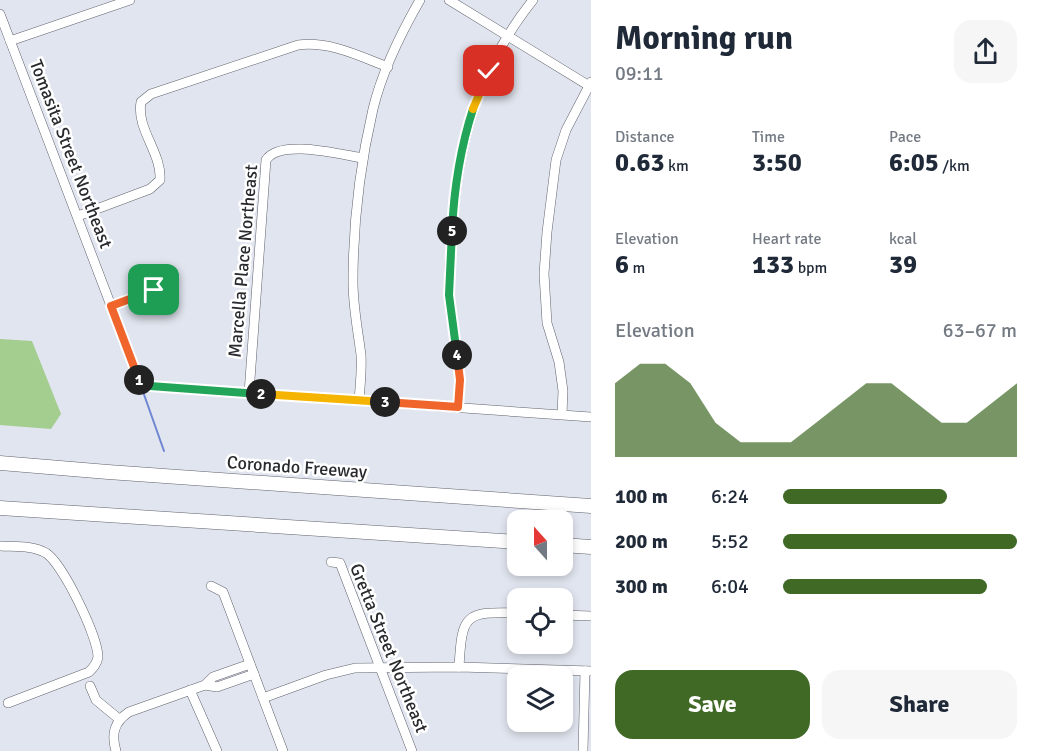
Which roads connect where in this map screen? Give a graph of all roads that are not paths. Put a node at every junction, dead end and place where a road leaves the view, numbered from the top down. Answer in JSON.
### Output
{"nodes":[{"id":1,"x":130,"y":0,"type":"edge"},
{"id":2,"x":420,"y":0,"type":"edge"},
{"id":3,"x":449,"y":0,"type":"edge"},
{"id":4,"x":533,"y":0,"type":"edge"},
{"id":5,"x":101,"y":5,"type":"edge"},
{"id":6,"x":0,"y":14,"type":"edge"},
{"id":7,"x":508,"y":36,"type":"junction"},
{"id":8,"x":10,"y":41,"type":"junction"},
{"id":9,"x":388,"y":67,"type":"junction"},
{"id":10,"x":590,"y":85,"type":"edge"},
{"id":11,"x":363,"y":158,"type":"junction"},
{"id":12,"x":78,"y":216,"type":"junction"},
{"id":13,"x":161,"y":294,"type":"dead end"},
{"id":14,"x":111,"y":306,"type":"junction"},
{"id":15,"x":249,"y":393,"type":"junction"},
{"id":16,"x":359,"y":401,"type":"junction"},
{"id":17,"x":458,"y":407,"type":"junction"},
{"id":18,"x":562,"y":414,"type":"junction"},
{"id":19,"x":591,"y":417,"type":"edge"},
{"id":20,"x":0,"y":463,"type":"edge"},
{"id":21,"x":591,"y":506,"type":"edge"},
{"id":22,"x":0,"y":508,"type":"edge"},
{"id":23,"x":507,"y":541,"type":"edge"},
{"id":24,"x":0,"y":546,"type":"edge"},
{"id":25,"x":573,"y":546,"type":"edge"},
{"id":26,"x":591,"y":547,"type":"edge"},
{"id":27,"x":331,"y":562,"type":"dead end"},
{"id":28,"x":211,"y":586,"type":"dead end"},
{"id":29,"x":507,"y":613,"type":"edge"},
{"id":30,"x":573,"y":615,"type":"edge"},
{"id":31,"x":591,"y":616,"type":"edge"},
{"id":32,"x":250,"y":664,"type":"junction"},
{"id":33,"x":380,"y":667,"type":"junction"},
{"id":34,"x":459,"y":668,"type":"junction"},
{"id":35,"x":588,"y":671,"type":"edge"},
{"id":36,"x":254,"y":674,"type":"junction"},
{"id":37,"x":205,"y":685,"type":"junction"},
{"id":38,"x":90,"y":686,"type":"dead end"},
{"id":39,"x":190,"y":690,"type":"junction"},
{"id":40,"x":263,"y":698,"type":"junction"},
{"id":41,"x":8,"y":703,"type":"dead end"},
{"id":42,"x":119,"y":719,"type":"junction"},
{"id":43,"x":117,"y":751,"type":"edge"},
{"id":44,"x":217,"y":751,"type":"edge"},
{"id":45,"x":283,"y":751,"type":"edge"},
{"id":46,"x":412,"y":751,"type":"edge"},
{"id":47,"x":583,"y":751,"type":"edge"}],
"edges":[{"from":1,"to":5,"type":"street"},
{"from":2,"to":9,"type":"street"},
{"from":3,"to":7,"type":"street"},
{"from":4,"to":7,"type":"street"},
{"from":5,"to":8,"type":"street"},
{"from":6,"to":8,"type":"street","name":"Tomasita Street Northeast"},
{"from":7,"to":10,"type":"street"},
{"from":7,"to":17,"type":"street"},
{"from":8,"to":12,"type":"street","name":"Tomasita Street Northeast"},
{"from":9,"to":11,"type":"street"},
{"from":9,"to":12,"type":"street"},
{"from":10,"to":18,"type":"street"},
{"from":11,"to":15,"type":"street","name":"Marcella Place Northeast"},
{"from":11,"to":16,"type":"street"},
{"from":12,"to":14,"type":"street","name":"Tomasita Street Northeast"},
{"from":13,"to":14,"type":"street"},
{"from":14,"to":15,"type":"street","name":"Tomasita Street Northeast"},
{"from":15,"to":16,"type":"street"},
{"from":16,"to":17,"type":"street"},
{"from":17,"to":18,"type":"street"},
{"from":18,"to":19,"type":"street"},
{"from":20,"to":21,"type":"highway","name":"Coronado Freeway"},
{"from":22,"to":23,"type":"highway"},
{"from":24,"to":41,"type":"street"},
{"from":25,"to":26,"type":"highway"},
{"from":27,"to":33,"type":"street","name":"Gretta Street Northeast"},
{"from":28,"to":32,"type":"street"},
{"from":29,"to":34,"type":"street"},
{"from":30,"to":31,"type":"street"},
{"from":32,"to":36,"type":"street"},
{"from":32,"to":37,"type":"street"},
{"from":33,"to":34,"type":"street"},
{"from":33,"to":40,"type":"street"},
{"from":33,"to":46,"type":"street","name":"Gretta Street Northeast"},
{"from":34,"to":35,"type":"street"},
{"from":35,"to":47,"type":"street"},
{"from":36,"to":37,"type":"street"},
{"from":36,"to":40,"type":"street"},
{"from":37,"to":39,"type":"street"},
{"from":38,"to":42,"type":"street"},
{"from":39,"to":42,"type":"street"},
{"from":39,"to":44,"type":"street"},
{"from":40,"to":45,"type":"street"},
{"from":42,"to":43,"type":"street"}]}
